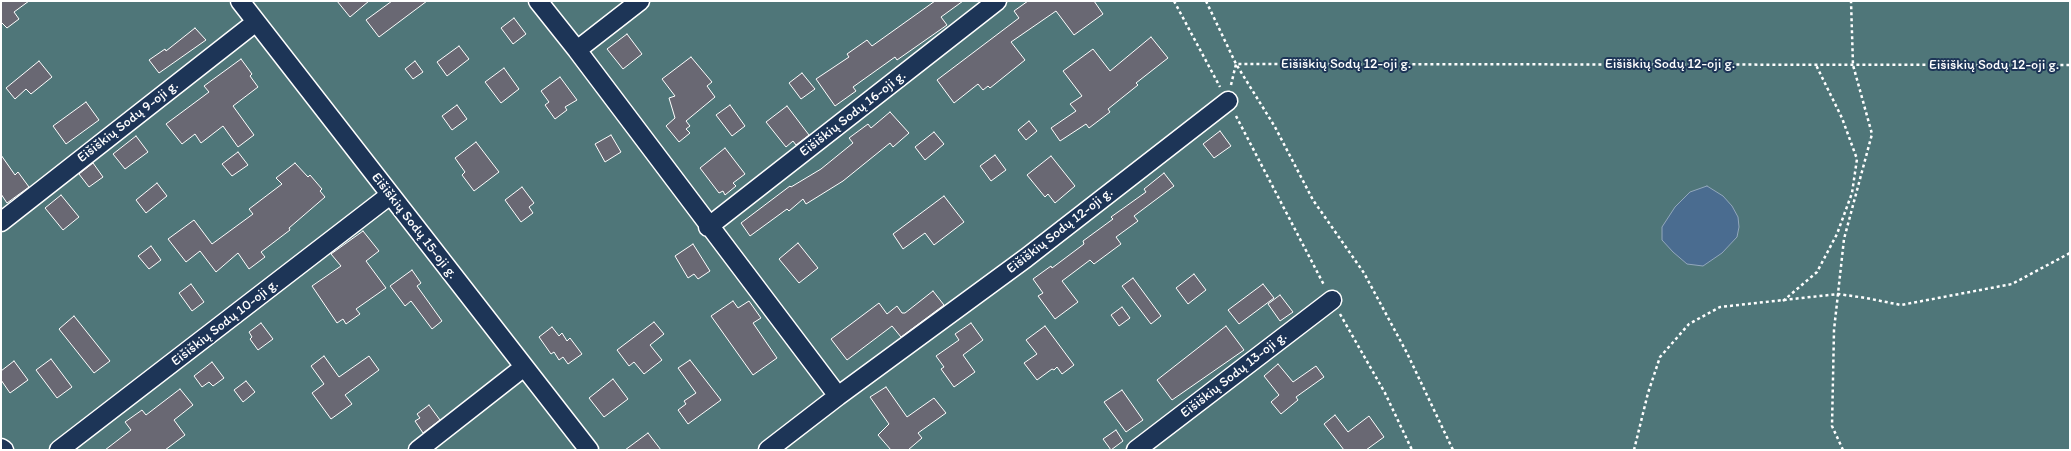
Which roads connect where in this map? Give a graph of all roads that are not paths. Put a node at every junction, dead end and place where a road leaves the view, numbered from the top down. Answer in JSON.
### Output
{"nodes":[{"id":1,"x":240,"y":1,"type":"edge"},
{"id":2,"x":538,"y":1,"type":"edge"},
{"id":3,"x":640,"y":1,"type":"edge"},
{"id":4,"x":997,"y":1,"type":"edge"},
{"id":5,"x":256,"y":22,"type":"junction"},
{"id":6,"x":577,"y":50,"type":"junction"},
{"id":7,"x":1228,"y":101,"type":"road end"},
{"id":8,"x":390,"y":195,"type":"junction"},
{"id":9,"x":1,"y":222,"type":"edge"},
{"id":10,"x":708,"y":227,"type":"junction"},
{"id":11,"x":1332,"y":300,"type":"road end"},
{"id":12,"x":524,"y":367,"type":"junction"},
{"id":13,"x":838,"y":396,"type":"junction"},
{"id":14,"x":1,"y":448,"type":"edge"},
{"id":15,"x":4,"y":450,"type":"edge"},
{"id":16,"x":59,"y":450,"type":"edge"},
{"id":17,"x":418,"y":450,"type":"edge"},
{"id":18,"x":589,"y":450,"type":"edge"},
{"id":19,"x":768,"y":450,"type":"edge"},
{"id":20,"x":1136,"y":450,"type":"edge"}],
"edges":[{"from":1,"to":5,"type":"street","name":"Eišiškių Sodų 15-oji g."},
{"from":2,"to":6,"type":"street"},
{"from":3,"to":6,"type":"street"},
{"from":4,"to":10,"type":"street","name":"Eišiškių Sodų 16-oji g."},
{"from":5,"to":8,"type":"street","name":"Eišiškių Sodų 15-oji g."},
{"from":5,"to":9,"type":"street","name":"Eišiškių Sodų 9-oji g."},
{"from":6,"to":10,"type":"street"},
{"from":7,"to":13,"type":"street","name":"Eišiškių Sodų 12-oji g."},
{"from":8,"to":12,"type":"street","name":"Eišiškių Sodų 15-oji g."},
{"from":8,"to":16,"type":"street","name":"Eišiškių Sodų 10-oji g."},
{"from":10,"to":13,"type":"street"},
{"from":11,"to":20,"type":"street","name":"Eišiškių Sodų 13-oji g."},
{"from":12,"to":17,"type":"street"},
{"from":12,"to":18,"type":"street","name":"Eišiškių Sodų 15-oji g."},
{"from":13,"to":19,"type":"street","name":"Eišiškių Sodų 12-oji g."},
{"from":14,"to":15,"type":"street"}]}
